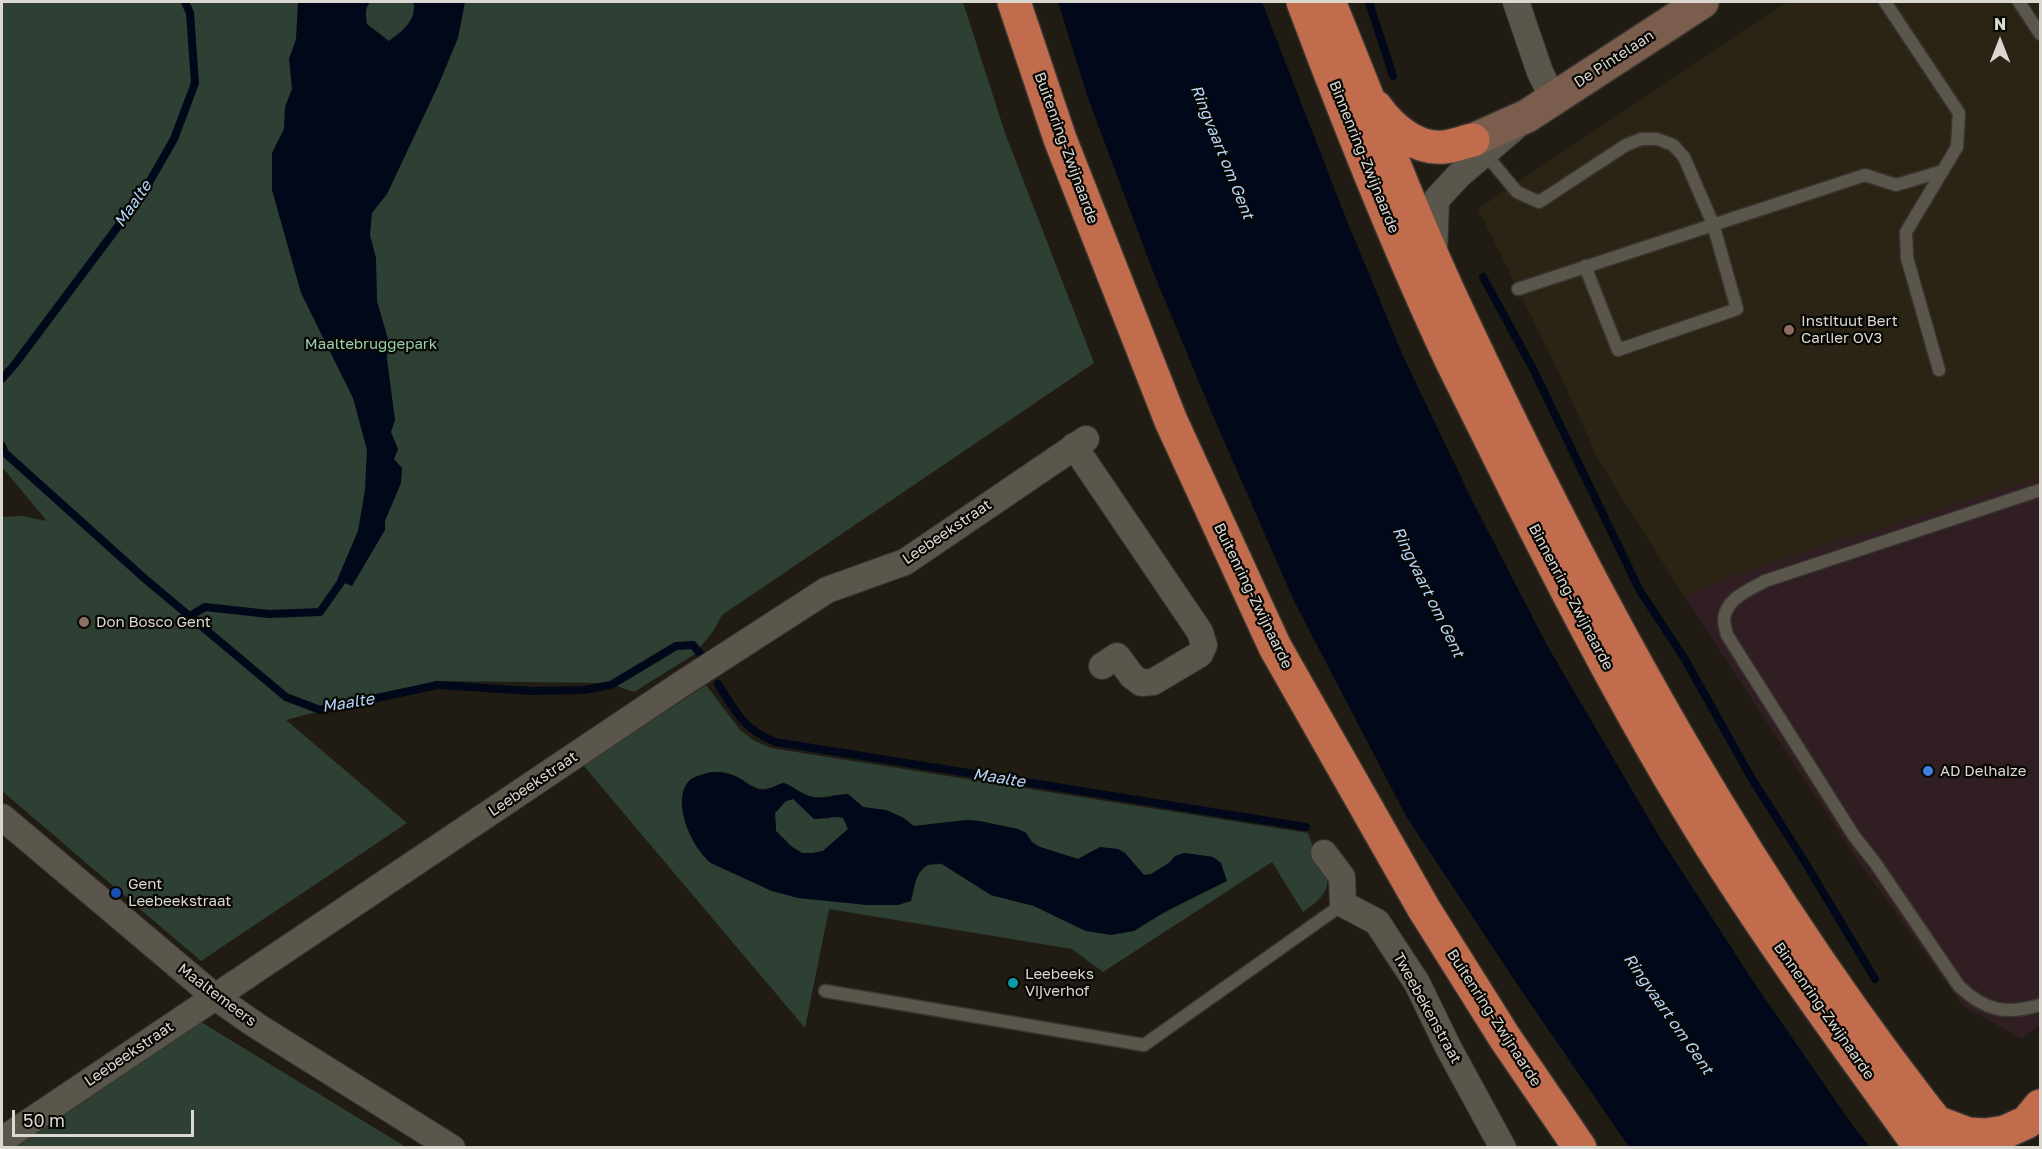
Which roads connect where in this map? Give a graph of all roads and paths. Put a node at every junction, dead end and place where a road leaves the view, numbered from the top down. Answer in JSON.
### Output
{"nodes":[{"id":1,"x":1014,"y":2,"type":"edge"},
{"id":2,"x":1303,"y":2,"type":"edge"},
{"id":3,"x":1329,"y":2,"type":"edge"},
{"id":4,"x":1516,"y":2,"type":"edge"},
{"id":5,"x":1702,"y":2,"type":"edge"},
{"id":6,"x":1885,"y":2,"type":"edge"},
{"id":7,"x":2019,"y":2,"type":"edge"},
{"id":8,"x":2040,"y":34,"type":"edge"},
{"id":9,"x":1367,"y":94,"type":"junction"},
{"id":10,"x":1540,"y":108,"type":"junction"},
{"id":11,"x":1479,"y":147,"type":"junction"},
{"id":12,"x":1942,"y":171,"type":"junction"},
{"id":13,"x":1713,"y":224,"type":"junction"},
{"id":14,"x":1434,"y":257,"type":"junction"},
{"id":15,"x":1585,"y":266,"type":"junction"},
{"id":16,"x":1518,"y":289,"type":"dead end"},
{"id":17,"x":1939,"y":370,"type":"dead end"},
{"id":18,"x":2040,"y":490,"type":"edge"},
{"id":19,"x":1102,"y":666,"type":"dead end"},
{"id":20,"x":2,"y":817,"type":"edge"},
{"id":21,"x":1324,"y":853,"type":"dead end"},
{"id":22,"x":1343,"y":904,"type":"junction"},
{"id":23,"x":825,"y":991,"type":"dead end"},
{"id":24,"x":214,"y":996,"type":"junction"},
{"id":25,"x":2040,"y":1005,"type":"edge"},
{"id":26,"x":2040,"y":1106,"type":"edge"},
{"id":27,"x":1929,"y":1135,"type":"edge"},
{"id":28,"x":2,"y":1140,"type":"edge"},
{"id":29,"x":452,"y":1148,"type":"edge"},
{"id":30,"x":1503,"y":1148,"type":"edge"},
{"id":31,"x":1580,"y":1148,"type":"edge"},
{"id":32,"x":1957,"y":1148,"type":"edge"}],
"edges":[{"from":1,"to":31,"type":"highway","name":"Buitenring-Zwijnaarde"},
{"from":2,"to":27,"type":"highway","name":"Binnenring-Zwijnaarde"},
{"from":3,"to":9,"type":"highway"},
{"from":4,"to":10,"type":"street"},
{"from":5,"to":10,"type":"main road","name":"De Pintelaan"},
{"from":6,"to":12,"type":"lane"},
{"from":7,"to":8,"type":"lane"},
{"from":9,"to":11,"type":"highway"},
{"from":9,"to":14,"type":"highway"},
{"from":10,"to":11,"type":"main road","name":"De Pintelaan"},
{"from":11,"to":13,"type":"lane"},
{"from":11,"to":14,"type":"street"},
{"from":12,"to":13,"type":"lane"},
{"from":12,"to":17,"type":"lane"},
{"from":13,"to":15,"type":"lane"},
{"from":13,"to":15,"type":"lane"},
{"from":14,"to":27,"type":"highway"},
{"from":15,"to":16,"type":"lane"},
{"from":18,"to":25,"type":"lane"},
{"from":19,"to":24,"type":"street","name":"Leebeekstraat"},
{"from":20,"to":24,"type":"street","name":"Maaltemeers"},
{"from":21,"to":22,"type":"street"},
{"from":22,"to":23,"type":"lane"},
{"from":22,"to":30,"type":"street","name":"Tweebekenstraat"},
{"from":24,"to":28,"type":"street","name":"Leebeekstraat"},
{"from":24,"to":29,"type":"street","name":"Maaltemeers"},
{"from":26,"to":27,"type":"highway"},
{"from":27,"to":32,"type":"highway"}]}
